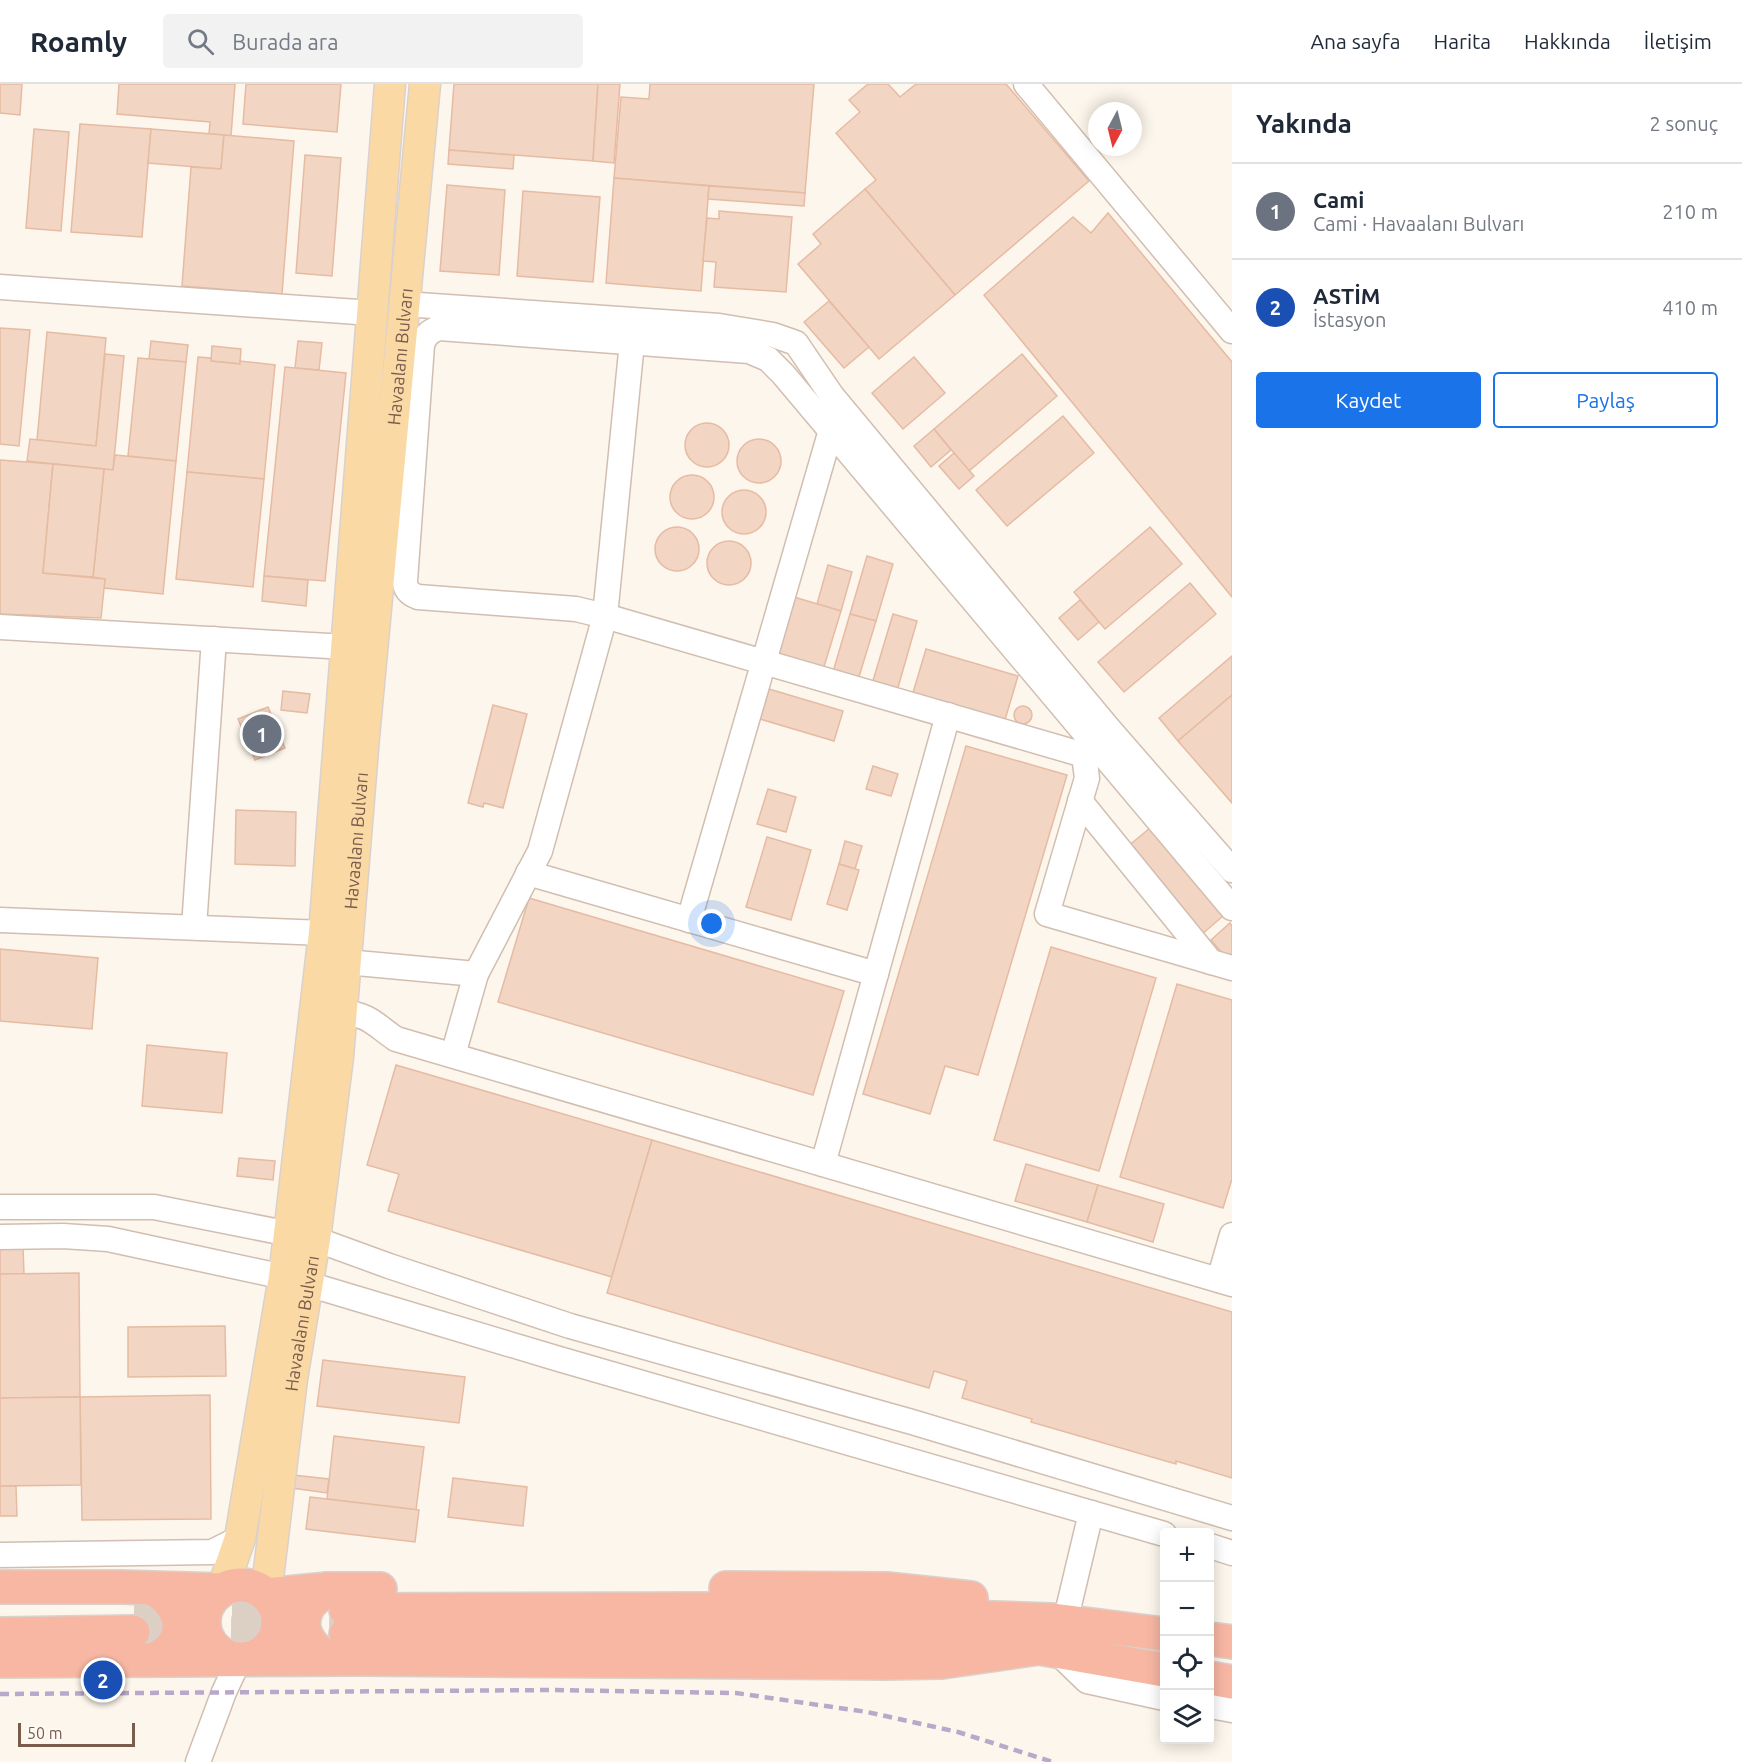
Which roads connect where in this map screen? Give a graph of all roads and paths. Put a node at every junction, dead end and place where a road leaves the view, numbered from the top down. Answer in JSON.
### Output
{"nodes":[{"id":1,"x":390,"y":84,"type":"edge"},
{"id":2,"x":425,"y":84,"type":"edge"},
{"id":3,"x":1026,"y":84,"type":"edge"},
{"id":4,"x":0,"y":287,"type":"edge"},
{"id":5,"x":404,"y":304,"type":"junction"},
{"id":6,"x":372,"y":313,"type":"junction"},
{"id":7,"x":1232,"y":331,"type":"edge"},
{"id":8,"x":632,"y":342,"type":"junction"},
{"id":9,"x":831,"y":430,"type":"junction"},
{"id":10,"x":605,"y":616,"type":"junction"},
{"id":11,"x":0,"y":627,"type":"edge"},
{"id":12,"x":214,"y":639,"type":"junction"},
{"id":13,"x":359,"y":648,"type":"junction"},
{"id":14,"x":764,"y":662,"type":"junction"},
{"id":15,"x":948,"y":715,"type":"junction"},
{"id":16,"x":1090,"y":750,"type":"junction"},
{"id":17,"x":1080,"y":801,"type":"junction"},
{"id":18,"x":1232,"y":870,"type":"edge"},
{"id":19,"x":528,"y":873,"type":"junction"},
{"id":20,"x":1232,"y":908,"type":"edge"},
{"id":21,"x":0,"y":920,"type":"edge"},
{"id":22,"x":689,"y":920,"type":"junction"},
{"id":23,"x":194,"y":927,"type":"junction"},
{"id":24,"x":335,"y":947,"type":"junction"},
{"id":25,"x":1221,"y":965,"type":"edge"},
{"id":26,"x":476,"y":974,"type":"junction"},
{"id":27,"x":876,"y":974,"type":"junction"},
{"id":28,"x":328,"y":1010,"type":"junction"},
{"id":29,"x":453,"y":1055,"type":"junction"},
{"id":30,"x":823,"y":1164,"type":"junction"},
{"id":31,"x":0,"y":1207,"type":"edge"},
{"id":32,"x":302,"y":1236,"type":"junction"},
{"id":33,"x":1232,"y":1236,"type":"edge"},
{"id":34,"x":0,"y":1237,"type":"edge"},
{"id":35,"x":296,"y":1280,"type":"junction"},
{"id":36,"x":1225,"y":1282,"type":"edge"},
{"id":37,"x":1091,"y":1513,"type":"junction"},
{"id":38,"x":1232,"y":1518,"type":"edge"},
{"id":39,"x":1160,"y":1533,"type":"edge"},
{"id":40,"x":240,"y":1538,"type":"junction"},
{"id":41,"x":1214,"y":1548,"type":"edge"},
{"id":42,"x":1232,"y":1553,"type":"edge"},
{"id":43,"x":0,"y":1555,"type":"edge"},
{"id":44,"x":0,"y":1587,"type":"edge"},
{"id":45,"x":222,"y":1590,"type":"junction"},
{"id":46,"x":266,"y":1595,"type":"junction"},
{"id":47,"x":0,"y":1608,"type":"edge"},
{"id":48,"x":139,"y":1610,"type":"junction"},
{"id":49,"x":338,"y":1623,"type":"junction"},
{"id":50,"x":0,"y":1634,"type":"edge"},
{"id":51,"x":1160,"y":1634,"type":"edge"},
{"id":52,"x":1053,"y":1635,"type":"junction"},
{"id":53,"x":1214,"y":1640,"type":"edge"},
{"id":54,"x":1232,"y":1642,"type":"edge"},
{"id":55,"x":153,"y":1660,"type":"junction"},
{"id":56,"x":239,"y":1660,"type":"junction"},
{"id":57,"x":0,"y":1661,"type":"edge"},
{"id":58,"x":1160,"y":1669,"type":"edge"},
{"id":59,"x":1214,"y":1679,"type":"edge"},
{"id":60,"x":1232,"y":1682,"type":"edge"},
{"id":61,"x":1160,"y":1697,"type":"edge"},
{"id":62,"x":1214,"y":1707,"type":"edge"},
{"id":63,"x":1232,"y":1710,"type":"edge"},
{"id":64,"x":198,"y":1762,"type":"edge"}],
"edges":[{"from":1,"to":6,"type":"main road","name":"Havaalanı Bulvarı"},
{"from":2,"to":5,"type":"main road","name":"Havaalanı Bulvarı"},
{"from":3,"to":7,"type":"street"},
{"from":4,"to":6,"type":"street"},
{"from":5,"to":13,"type":"main road","name":"Havaalanı Bulvarı"},
{"from":5,"to":18,"type":"street"},
{"from":6,"to":13,"type":"main road","name":"Havaalanı Bulvarı"},
{"from":8,"to":9,"type":"street"},
{"from":8,"to":10,"type":"street"},
{"from":8,"to":10,"type":"street"},
{"from":9,"to":14,"type":"street"},
{"from":9,"to":16,"type":"street"},
{"from":10,"to":14,"type":"street"},
{"from":10,"to":19,"type":"street"},
{"from":11,"to":12,"type":"street"},
{"from":12,"to":13,"type":"street"},
{"from":12,"to":23,"type":"street"},
{"from":13,"to":24,"type":"main road","name":"Havaalanı Bulvarı"},
{"from":14,"to":15,"type":"street"},
{"from":14,"to":22,"type":"street"},
{"from":15,"to":16,"type":"street"},
{"from":15,"to":27,"type":"street"},
{"from":16,"to":17,"type":"street"},
{"from":16,"to":20,"type":"street"},
{"from":17,"to":25,"type":"street"},
{"from":17,"to":25,"type":"street"},
{"from":19,"to":22,"type":"street"},
{"from":19,"to":26,"type":"street"},
{"from":21,"to":23,"type":"street"},
{"from":22,"to":27,"type":"street"},
{"from":23,"to":24,"type":"street"},
{"from":24,"to":26,"type":"street"},
{"from":24,"to":28,"type":"main road","name":"Havaalanı Bulvarı"},
{"from":26,"to":29,"type":"street"},
{"from":27,"to":30,"type":"street"},
{"from":28,"to":29,"type":"street"},
{"from":28,"to":32,"type":"main road","name":"Havaalanı Bulvarı"},
{"from":29,"to":30,"type":"street"},
{"from":30,"to":36,"type":"street"},
{"from":31,"to":32,"type":"street"},
{"from":32,"to":35,"type":"main road","name":"Havaalanı Bulvarı"},
{"from":32,"to":38,"type":"street"},
{"from":33,"to":36,"type":"street"},
{"from":34,"to":35,"type":"street"},
{"from":35,"to":37,"type":"street"},
{"from":35,"to":40,"type":"main road","name":"Havaalanı Bulvarı"},
{"from":35,"to":46,"type":"main road","name":"Havaalanı Bulvarı"},
{"from":37,"to":39,"type":"street"},
{"from":37,"to":52,"type":"street"},
{"from":40,"to":43,"type":"street"},
{"from":40,"to":45,"type":"main road","name":"Havaalanı Bulvarı"},
{"from":41,"to":42,"type":"street"},
{"from":44,"to":48,"type":"highway"},
{"from":45,"to":46,"type":"highway"},
{"from":45,"to":48,"type":"highway"},
{"from":45,"to":56,"type":"highway"},
{"from":46,"to":49,"type":"highway"},
{"from":46,"to":56,"type":"highway"},
{"from":47,"to":48,"type":"highway"},
{"from":48,"to":50,"type":"highway"},
{"from":48,"to":55,"type":"highway"},
{"from":49,"to":52,"type":"highway"},
{"from":49,"to":52,"type":"highway"},
{"from":49,"to":56,"type":"highway"},
{"from":51,"to":52,"type":"highway"},
{"from":52,"to":58,"type":"highway"},
{"from":52,"to":61,"type":"street"},
{"from":53,"to":54,"type":"highway"},
{"from":55,"to":56,"type":"highway"},
{"from":55,"to":57,"type":"highway"},
{"from":56,"to":64,"type":"street"},
{"from":59,"to":60,"type":"highway"},
{"from":62,"to":63,"type":"street"}]}
